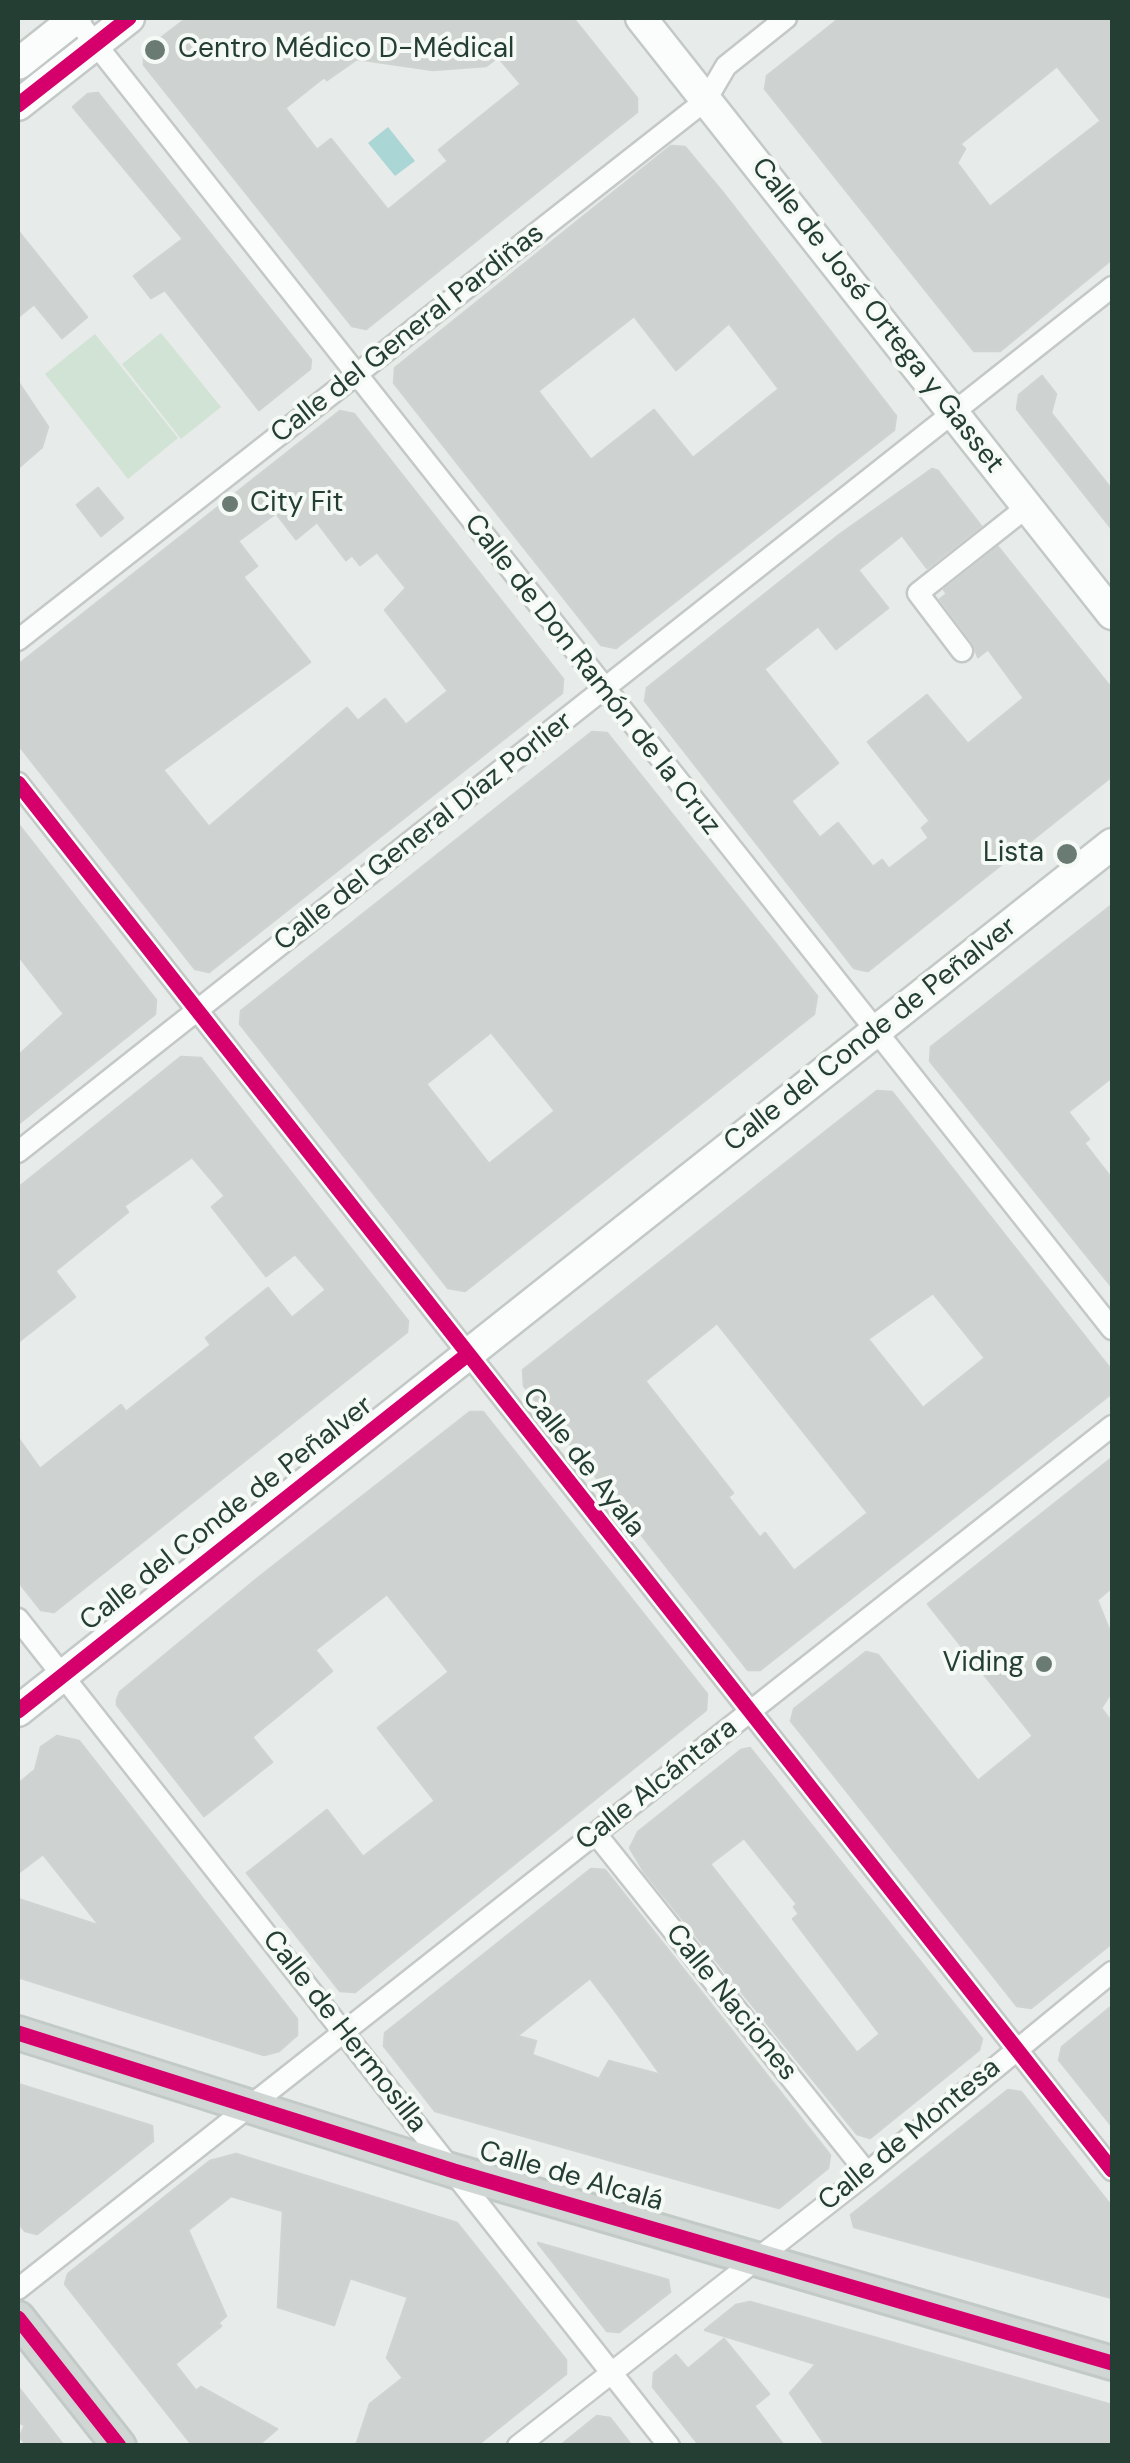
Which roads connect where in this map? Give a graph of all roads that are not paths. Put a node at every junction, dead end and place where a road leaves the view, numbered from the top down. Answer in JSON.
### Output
{"nodes":[{"id":1,"x":76,"y":18,"type":"edge"},
{"id":2,"x":128,"y":18,"type":"edge"},
{"id":3,"x":641,"y":18,"type":"edge"},
{"id":4,"x":786,"y":18,"type":"edge"},
{"id":5,"x":96,"y":44,"type":"junction"},
{"id":6,"x":18,"y":64,"type":"edge"},
{"id":7,"x":706,"y":100,"type":"junction"},
{"id":8,"x":18,"y":106,"type":"edge"},
{"id":9,"x":1112,"y":287,"type":"edge"},
{"id":10,"x":355,"y":375,"type":"junction"},
{"id":11,"x":954,"y":412,"type":"junction"},
{"id":12,"x":1028,"y":506,"type":"junction"},
{"id":13,"x":1112,"y":614,"type":"edge"},
{"id":14,"x":18,"y":640,"type":"edge"},
{"id":15,"x":962,"y":652,"type":"dead end"},
{"id":16,"x":603,"y":690,"type":"junction"},
{"id":17,"x":18,"y":783,"type":"edge"},
{"id":18,"x":1112,"y":844,"type":"edge"},
{"id":19,"x":196,"y":1011,"type":"junction"},
{"id":20,"x":875,"y":1032,"type":"junction"},
{"id":21,"x":18,"y":1152,"type":"edge"},
{"id":22,"x":1112,"y":1329,"type":"edge"},
{"id":23,"x":467,"y":1356,"type":"junction"},
{"id":24,"x":1112,"y":1426,"type":"edge"},
{"id":25,"x":18,"y":1619,"type":"edge"},
{"id":26,"x":62,"y":1676,"type":"junction"},
{"id":27,"x":18,"y":1711,"type":"edge"},
{"id":28,"x":748,"y":1714,"type":"junction"},
{"id":29,"x":596,"y":1834,"type":"junction"},
{"id":30,"x":1112,"y":1972,"type":"edge"},
{"id":31,"x":344,"y":2032,"type":"junction"},
{"id":32,"x":18,"y":2033,"type":"edge"},
{"id":33,"x":1017,"y":2047,"type":"junction"},
{"id":34,"x":248,"y":2107,"type":"junction"},
{"id":35,"x":454,"y":2170,"type":"junction"},
{"id":36,"x":1112,"y":2170,"type":"edge"},
{"id":37,"x":867,"y":2173,"type":"junction"},
{"id":38,"x":755,"y":2260,"type":"junction"},
{"id":39,"x":18,"y":2290,"type":"edge"},
{"id":40,"x":18,"y":2318,"type":"edge"},
{"id":41,"x":1112,"y":2362,"type":"edge"},
{"id":42,"x":612,"y":2372,"type":"junction"},
{"id":43,"x":119,"y":2446,"type":"edge"},
{"id":44,"x":518,"y":2446,"type":"edge"},
{"id":45,"x":669,"y":2446,"type":"edge"}],
"edges":[{"from":1,"to":5,"type":"street","name":"Calle de Don Ramón de la Cruz"},
{"from":1,"to":6,"type":"street"},
{"from":2,"to":5,"type":"street"},
{"from":3,"to":7,"type":"street","name":"Calle de José Ortega y Gasset"},
{"from":4,"to":7,"type":"street","name":"Calle del General Pardiñas"},
{"from":5,"to":8,"type":"street"},
{"from":5,"to":10,"type":"street","name":"Calle de Don Ramón de la Cruz"},
{"from":7,"to":10,"type":"street","name":"Calle del General Pardiñas"},
{"from":7,"to":11,"type":"street","name":"Calle de José Ortega y Gasset"},
{"from":9,"to":11,"type":"street","name":"Calle del General Díaz Porlier"},
{"from":10,"to":14,"type":"street","name":"Calle del General Pardiñas"},
{"from":10,"to":16,"type":"street","name":"Calle de Don Ramón de la Cruz"},
{"from":11,"to":12,"type":"street","name":"Calle de José Ortega y Gasset"},
{"from":11,"to":16,"type":"street","name":"Calle del General Díaz Porlier"},
{"from":12,"to":13,"type":"street","name":"Calle de José Ortega y Gasset"},
{"from":12,"to":15,"type":"street"},
{"from":16,"to":19,"type":"street","name":"Calle del General Díaz Porlier"},
{"from":16,"to":20,"type":"street","name":"Calle de Don Ramón de la Cruz"},
{"from":17,"to":19,"type":"street","name":"Calle de Ayala"},
{"from":18,"to":20,"type":"street","name":"Calle del Conde de Peñalver"},
{"from":19,"to":21,"type":"street","name":"Calle del General Díaz Porlier"},
{"from":19,"to":23,"type":"street","name":"Calle de Ayala"},
{"from":20,"to":22,"type":"street","name":"Calle de Don Ramón de la Cruz"},
{"from":20,"to":23,"type":"street","name":"Calle del Conde de Peñalver"},
{"from":23,"to":26,"type":"street","name":"Calle del Conde de Peñalver"},
{"from":23,"to":28,"type":"street","name":"Calle de Ayala"},
{"from":24,"to":28,"type":"street","name":"Calle Alcántara"},
{"from":25,"to":26,"type":"street","name":"Calle de Hermosilla"},
{"from":26,"to":27,"type":"street","name":"Calle del Conde de Peñalver"},
{"from":26,"to":31,"type":"street","name":"Calle de Hermosilla"},
{"from":28,"to":29,"type":"street","name":"Calle Alcántara"},
{"from":28,"to":33,"type":"street","name":"Calle de Ayala"},
{"from":29,"to":31,"type":"street","name":"Calle Alcántara"},
{"from":29,"to":37,"type":"street","name":"Calle Naciones"},
{"from":30,"to":33,"type":"street","name":"Calle de Montesa"},
{"from":31,"to":34,"type":"street","name":"Calle Alcántara"},
{"from":31,"to":35,"type":"street","name":"Calle de Hermosilla"},
{"from":32,"to":34,"type":"main road","name":"Calle de Alcalá"},
{"from":33,"to":36,"type":"street","name":"Calle de Ayala"},
{"from":33,"to":37,"type":"street","name":"Calle de Montesa"},
{"from":34,"to":35,"type":"main road","name":"Calle de Alcalá"},
{"from":34,"to":39,"type":"street","name":"Calle Alcántara"},
{"from":35,"to":38,"type":"main road","name":"Calle de Alcalá"},
{"from":35,"to":42,"type":"street","name":"Calle de Hermosilla"},
{"from":37,"to":38,"type":"street","name":"Calle de Montesa"},
{"from":38,"to":41,"type":"main road","name":"Calle de Alcalá"},
{"from":38,"to":42,"type":"street","name":"Calle de Montesa"},
{"from":40,"to":43,"type":"main road"},
{"from":42,"to":44,"type":"street","name":"Calle de Montesa"},
{"from":42,"to":45,"type":"street","name":"Calle de Hermosilla"}]}
